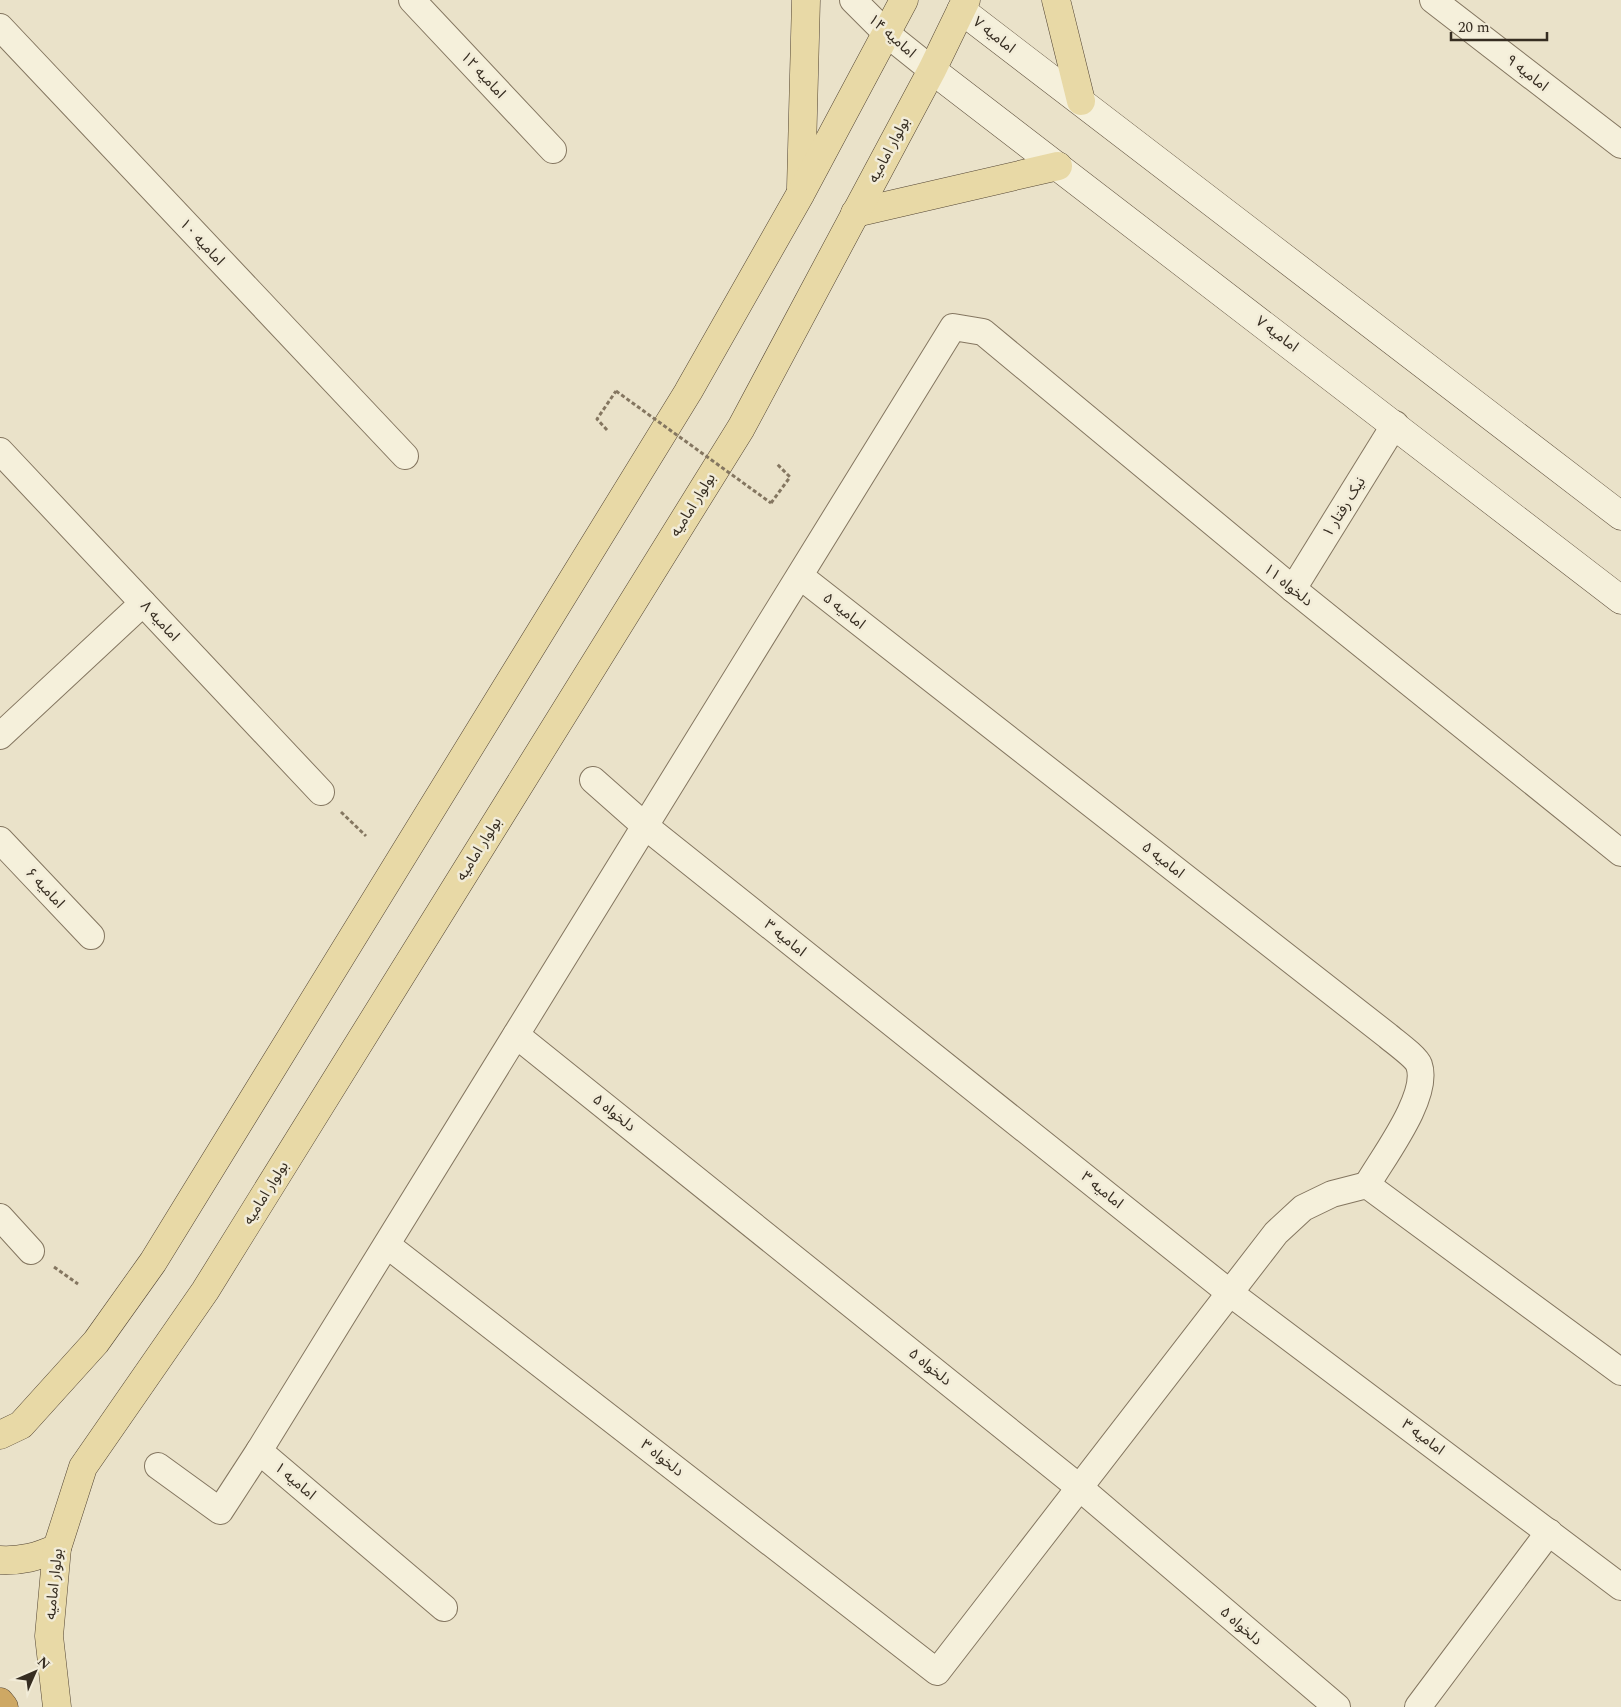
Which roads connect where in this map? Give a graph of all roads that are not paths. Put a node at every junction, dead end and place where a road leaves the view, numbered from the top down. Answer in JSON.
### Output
{"nodes":[{"id":1,"x":412,"y":0,"type":"edge"},
{"id":2,"x":806,"y":0,"type":"edge"},
{"id":3,"x":853,"y":0,"type":"edge"},
{"id":4,"x":904,"y":0,"type":"edge"},
{"id":5,"x":1056,"y":0,"type":"edge"},
{"id":6,"x":1433,"y":0,"type":"edge"},
{"id":7,"x":959,"y":3,"type":"edge"},
{"id":8,"x":0,"y":27,"type":"edge"},
{"id":9,"x":886,"y":34,"type":"junction"},
{"id":10,"x":932,"y":70,"type":"junction"},
{"id":11,"x":1081,"y":101,"type":"junction"},
{"id":12,"x":1621,"y":145,"type":"edge"},
{"id":13,"x":553,"y":150,"type":"dead end"},
{"id":14,"x":1058,"y":166,"type":"junction"},
{"id":15,"x":801,"y":193,"type":"junction"},
{"id":16,"x":855,"y":214,"type":"junction"},
{"id":17,"x":1395,"y":424,"type":"junction"},
{"id":18,"x":0,"y":451,"type":"edge"},
{"id":19,"x":405,"y":456,"type":"dead end"},
{"id":20,"x":1621,"y":516,"type":"edge"},
{"id":21,"x":800,"y":576,"type":"junction"},
{"id":22,"x":1293,"y":589,"type":"junction"},
{"id":23,"x":1621,"y":600,"type":"edge"},
{"id":24,"x":143,"y":603,"type":"junction"},
{"id":25,"x":0,"y":736,"type":"edge"},
{"id":26,"x":593,"y":780,"type":"dead end"},
{"id":27,"x":321,"y":792,"type":"dead end"},
{"id":28,"x":646,"y":826,"type":"junction"},
{"id":29,"x":0,"y":840,"type":"edge"},
{"id":30,"x":1621,"y":854,"type":"edge"},
{"id":31,"x":91,"y":936,"type":"dead end"},
{"id":32,"x":516,"y":1035,"type":"junction"},
{"id":33,"x":1367,"y":1185,"type":"junction"},
{"id":34,"x":0,"y":1217,"type":"edge"},
{"id":35,"x":387,"y":1245,"type":"junction"},
{"id":36,"x":32,"y":1250,"type":"dead end"},
{"id":37,"x":1230,"y":1294,"type":"junction"},
{"id":38,"x":1621,"y":1372,"type":"edge"},
{"id":39,"x":0,"y":1435,"type":"edge"},
{"id":40,"x":260,"y":1451,"type":"junction"},
{"id":41,"x":158,"y":1466,"type":"dead end"},
{"id":42,"x":1080,"y":1488,"type":"junction"},
{"id":43,"x":1549,"y":1532,"type":"junction"},
{"id":44,"x":57,"y":1548,"type":"junction"},
{"id":45,"x":0,"y":1560,"type":"edge"},
{"id":46,"x":1621,"y":1587,"type":"edge"},
{"id":47,"x":444,"y":1608,"type":"dead end"},
{"id":48,"x":0,"y":1702,"type":"edge"},
{"id":49,"x":4,"y":1707,"type":"edge"},
{"id":50,"x":57,"y":1707,"type":"edge"},
{"id":51,"x":1337,"y":1707,"type":"edge"},
{"id":52,"x":1418,"y":1707,"type":"edge"}],
"edges":[{"from":1,"to":13,"type":"street","name":"امامیه ۱۲"},
{"from":2,"to":15,"type":"main road"},
{"from":3,"to":9,"type":"street","name":"امامیه ۱۴"},
{"from":4,"to":9,"type":"main road"},
{"from":5,"to":11,"type":"main road"},
{"from":6,"to":12,"type":"street","name":"امامیه ۹"},
{"from":7,"to":10,"type":"main road","name":"بولوار امامیه"},
{"from":7,"to":11,"type":"street","name":"امامیه ۷"},
{"from":8,"to":19,"type":"street","name":"امامیه ۱۰"},
{"from":9,"to":10,"type":"street","name":"امامیه ۱۴"},
{"from":9,"to":15,"type":"main road"},
{"from":10,"to":14,"type":"street","name":"امامیه ۷"},
{"from":10,"to":16,"type":"main road","name":"بولوار امامیه"},
{"from":11,"to":20,"type":"street","name":"امامیه ۷"},
{"from":14,"to":16,"type":"main road"},
{"from":14,"to":17,"type":"street","name":"امامیه ۷"},
{"from":15,"to":39,"type":"main road"},
{"from":16,"to":44,"type":"main road","name":"بولوار امامیه"},
{"from":17,"to":22,"type":"street","name":"نیک رفتار ۱"},
{"from":17,"to":23,"type":"street","name":"امامیه ۷"},
{"from":18,"to":24,"type":"street","name":"امامیه ۸"},
{"from":21,"to":22,"type":"street","name":"دلخواه ۱۱"},
{"from":21,"to":28,"type":"street"},
{"from":21,"to":33,"type":"street","name":"امامیه ۵"},
{"from":22,"to":30,"type":"street","name":"دلخواه ۱۱"},
{"from":24,"to":25,"type":"street"},
{"from":24,"to":27,"type":"street","name":"امامیه ۸"},
{"from":26,"to":28,"type":"street","name":"امامیه ۳"},
{"from":28,"to":32,"type":"street"},
{"from":28,"to":37,"type":"street","name":"امامیه ۳"},
{"from":29,"to":31,"type":"street","name":"امامیه ۶"},
{"from":32,"to":35,"type":"street"},
{"from":32,"to":42,"type":"street","name":"دلخواه ۵"},
{"from":33,"to":37,"type":"street"},
{"from":33,"to":38,"type":"street"},
{"from":34,"to":36,"type":"street"},
{"from":35,"to":40,"type":"street"},
{"from":35,"to":42,"type":"street","name":"دلخواه ۳"},
{"from":37,"to":42,"type":"street"},
{"from":37,"to":43,"type":"street","name":"امامیه ۳"},
{"from":40,"to":41,"type":"street","name":"امامیه ۱"},
{"from":40,"to":47,"type":"street","name":"امامیه ۱"},
{"from":42,"to":51,"type":"street","name":"دلخواه ۵"},
{"from":43,"to":46,"type":"street","name":"امامیه ۳"},
{"from":43,"to":52,"type":"street"},
{"from":44,"to":45,"type":"main road"},
{"from":44,"to":50,"type":"main road","name":"بولوار امامیه"},
{"from":48,"to":49,"type":"highway"}]}
